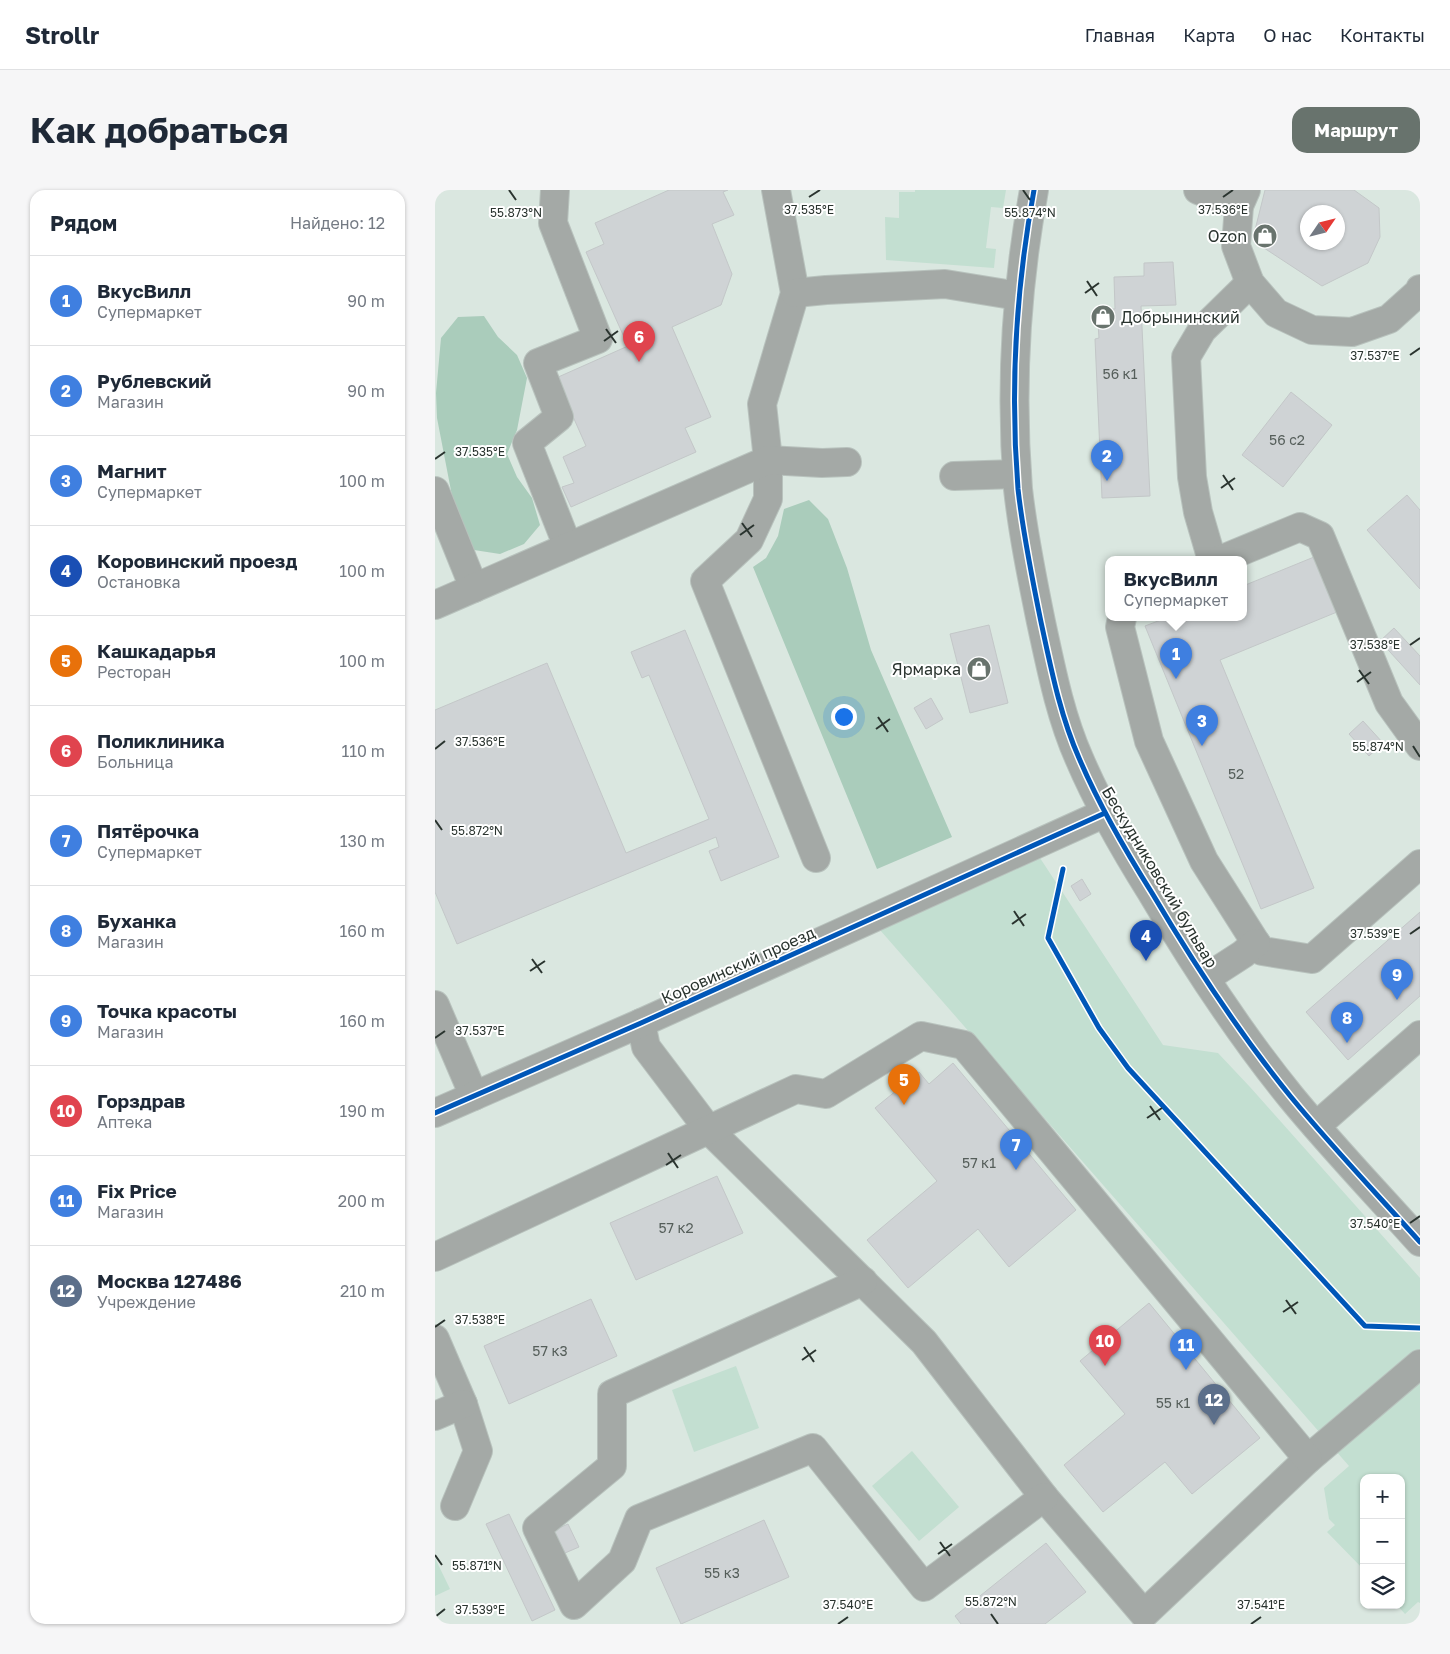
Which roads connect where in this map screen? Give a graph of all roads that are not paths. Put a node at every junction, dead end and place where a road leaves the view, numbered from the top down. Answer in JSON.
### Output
{"nodes":[{"id":1,"x":555,"y":190,"type":"edge"},
{"id":2,"x":776,"y":190,"type":"edge"},
{"id":3,"x":1033,"y":190,"type":"edge"},
{"id":4,"x":1198,"y":190,"type":"edge"},
{"id":5,"x":1243,"y":198,"type":"edge"},
{"id":6,"x":1250,"y":284,"type":"junction"},
{"id":7,"x":1419,"y":292,"type":"edge"},
{"id":8,"x":795,"y":293,"type":"junction"},
{"id":9,"x":1018,"y":296,"type":"junction"},
{"id":10,"x":768,"y":460,"type":"junction"},
{"id":11,"x":847,"y":462,"type":"dead end"},
{"id":12,"x":1017,"y":474,"type":"junction"},
{"id":13,"x":955,"y":476,"type":"dead end"},
{"id":14,"x":435,"y":491,"type":"edge"},
{"id":15,"x":568,"y":547,"type":"junction"},
{"id":16,"x":1212,"y":556,"type":"edge"},
{"id":17,"x":1230,"y":556,"type":"edge"},
{"id":18,"x":474,"y":588,"type":"junction"},
{"id":19,"x":435,"y":605,"type":"edge"},
{"id":20,"x":1121,"y":621,"type":"edge"},
{"id":21,"x":1420,"y":746,"type":"edge"},
{"id":22,"x":1105,"y":813,"type":"junction"},
{"id":23,"x":817,"y":858,"type":"dead end"},
{"id":24,"x":1420,"y":864,"type":"edge"},
{"id":25,"x":1256,"y":943,"type":"junction"},
{"id":26,"x":1206,"y":978,"type":"junction"},
{"id":27,"x":435,"y":1005,"type":"edge"},
{"id":28,"x":641,"y":1023,"type":"junction"},
{"id":29,"x":1420,"y":1035,"type":"edge"},
{"id":30,"x":474,"y":1096,"type":"junction"},
{"id":31,"x":435,"y":1113,"type":"edge"},
{"id":32,"x":1316,"y":1126,"type":"junction"},
{"id":33,"x":709,"y":1129,"type":"junction"},
{"id":34,"x":1420,"y":1242,"type":"edge"},
{"id":35,"x":435,"y":1257,"type":"edge"},
{"id":36,"x":863,"y":1281,"type":"junction"},
{"id":37,"x":435,"y":1338,"type":"edge"},
{"id":38,"x":1420,"y":1364,"type":"edge"},
{"id":39,"x":463,"y":1404,"type":"junction"},
{"id":40,"x":435,"y":1416,"type":"edge"},
{"id":41,"x":1308,"y":1459,"type":"junction"},
{"id":42,"x":1044,"y":1497,"type":"junction"},
{"id":43,"x":455,"y":1506,"type":"dead end"},
{"id":44,"x":1138,"y":1619,"type":"edge"}],
"edges":[{"from":1,"to":15,"type":"street"},
{"from":2,"to":8,"type":"street"},
{"from":3,"to":9,"type":"street","name":"Бескудниковский бульвар"},
{"from":4,"to":5,"type":"street"},
{"from":5,"to":6,"type":"street"},
{"from":6,"to":7,"type":"street"},
{"from":6,"to":16,"type":"street"},
{"from":8,"to":9,"type":"street"},
{"from":8,"to":10,"type":"street"},
{"from":9,"to":12,"type":"street","name":"Бескудниковский бульвар"},
{"from":10,"to":11,"type":"street"},
{"from":10,"to":15,"type":"street"},
{"from":10,"to":23,"type":"street"},
{"from":12,"to":13,"type":"street"},
{"from":12,"to":22,"type":"street","name":"Бескудниковский бульвар"},
{"from":14,"to":18,"type":"street"},
{"from":15,"to":18,"type":"street"},
{"from":17,"to":21,"type":"street"},
{"from":18,"to":19,"type":"street"},
{"from":20,"to":25,"type":"street"},
{"from":22,"to":26,"type":"street","name":"Бескудниковский бульвар"},
{"from":22,"to":28,"type":"street","name":"Коровинский проезд"},
{"from":24,"to":25,"type":"street"},
{"from":25,"to":26,"type":"street"},
{"from":26,"to":32,"type":"street","name":"Бескудниковский бульвар"},
{"from":27,"to":30,"type":"street"},
{"from":28,"to":30,"type":"street","name":"Коровинский проезд"},
{"from":28,"to":33,"type":"street"},
{"from":29,"to":32,"type":"street"},
{"from":30,"to":31,"type":"street","name":"Коровинский проезд"},
{"from":32,"to":34,"type":"street","name":"Бескудниковский бульвар"},
{"from":33,"to":35,"type":"street"},
{"from":33,"to":36,"type":"street"},
{"from":33,"to":41,"type":"street"},
{"from":36,"to":42,"type":"street"},
{"from":36,"to":42,"type":"street"},
{"from":37,"to":39,"type":"street"},
{"from":38,"to":41,"type":"street"},
{"from":39,"to":40,"type":"street"},
{"from":39,"to":43,"type":"street"},
{"from":41,"to":44,"type":"street"},
{"from":42,"to":44,"type":"street"}]}
